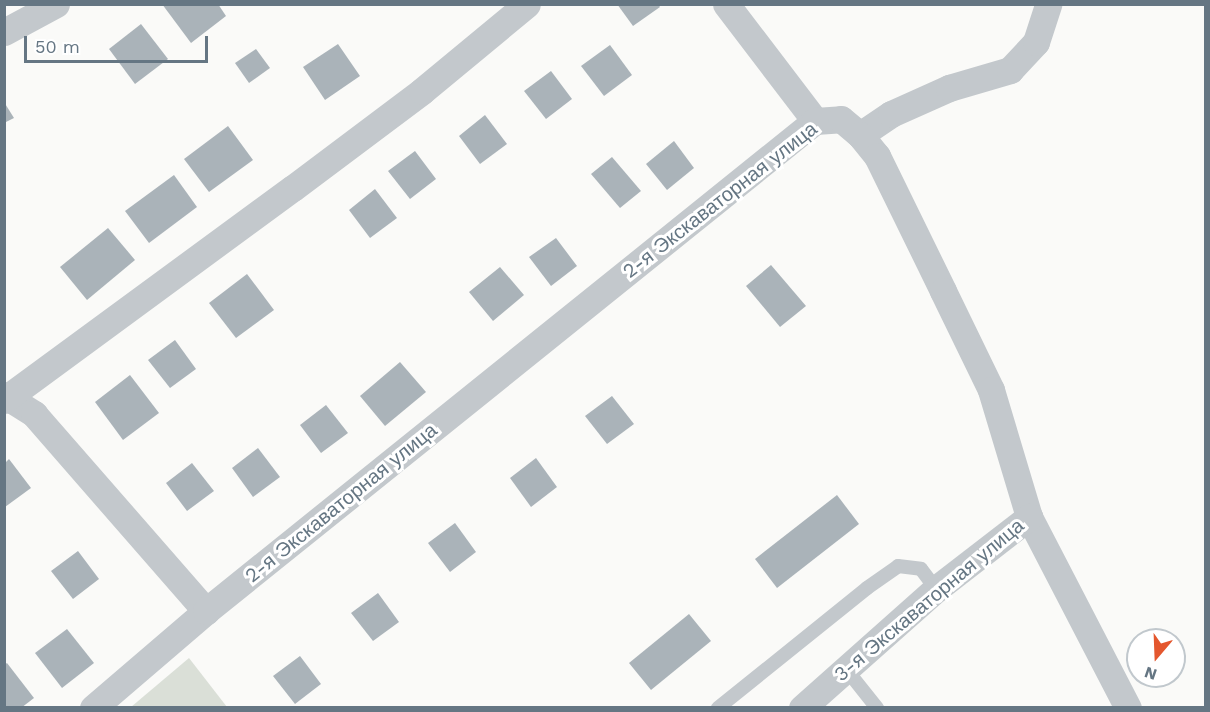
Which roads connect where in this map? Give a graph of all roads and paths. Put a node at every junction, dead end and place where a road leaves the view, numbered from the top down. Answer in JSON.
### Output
{"nodes":[{"id":1,"x":56,"y":4,"type":"edge"},
{"id":2,"x":527,"y":4,"type":"edge"},
{"id":3,"x":726,"y":4,"type":"edge"},
{"id":4,"x":1048,"y":4,"type":"edge"},
{"id":5,"x":4,"y":32,"type":"edge"},
{"id":6,"x":815,"y":121,"type":"junction"},
{"id":7,"x":860,"y":135,"type":"junction"},
{"id":8,"x":5,"y":398,"type":"edge"},
{"id":9,"x":1029,"y":516,"type":"junction"},
{"id":10,"x":936,"y":589,"type":"junction"},
{"id":11,"x":206,"y":612,"type":"junction"},
{"id":12,"x":846,"y":669,"type":"junction"},
{"id":13,"x":93,"y":708,"type":"edge"},
{"id":14,"x":718,"y":708,"type":"edge"},
{"id":15,"x":801,"y":708,"type":"edge"},
{"id":16,"x":877,"y":708,"type":"edge"},
{"id":17,"x":1128,"y":708,"type":"edge"}],
"edges":[{"from":1,"to":5,"type":"street"},
{"from":2,"to":8,"type":"street"},
{"from":3,"to":6,"type":"street"},
{"from":4,"to":7,"type":"street"},
{"from":6,"to":7,"type":"street","name":"2-я Экскаваторная улица"},
{"from":6,"to":11,"type":"street","name":"2-я Экскаваторная улица"},
{"from":7,"to":9,"type":"street","name":"2-я Экскаваторная улица"},
{"from":8,"to":11,"type":"street"},
{"from":9,"to":10,"type":"street","name":"3-я Экскаваторная улица"},
{"from":9,"to":17,"type":"street","name":"2-я Экскаваторная улица"},
{"from":10,"to":12,"type":"street","name":"3-я Экскаваторная улица"},
{"from":10,"to":14,"type":"lane"},
{"from":11,"to":13,"type":"street","name":"2-я Экскаваторная улица"},
{"from":12,"to":15,"type":"street","name":"3-я Экскаваторная улица"},
{"from":12,"to":16,"type":"lane"}]}
